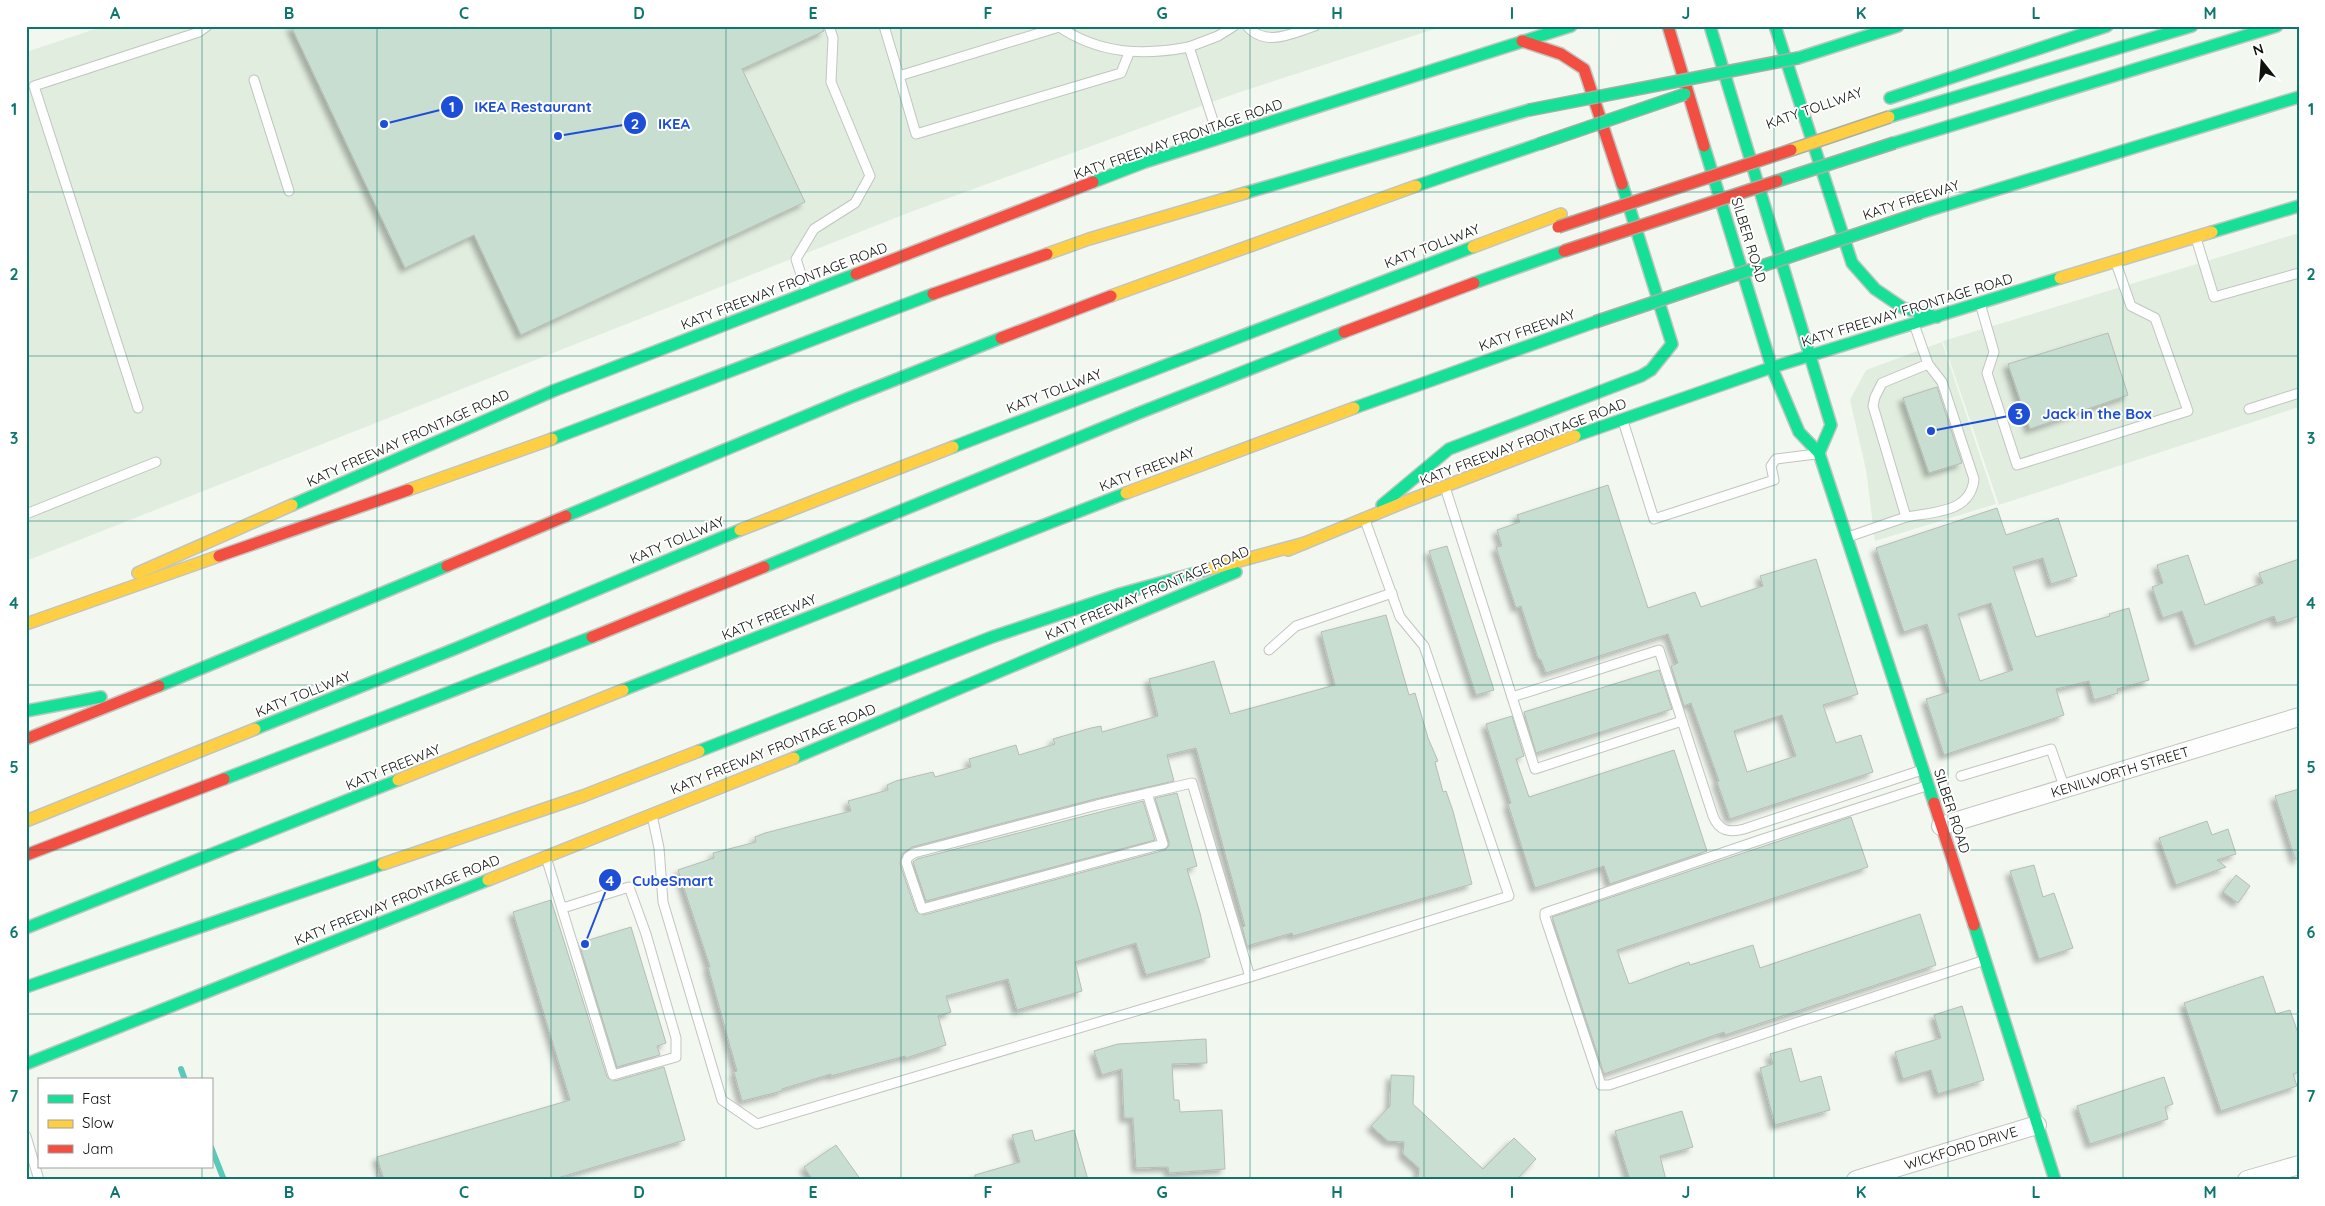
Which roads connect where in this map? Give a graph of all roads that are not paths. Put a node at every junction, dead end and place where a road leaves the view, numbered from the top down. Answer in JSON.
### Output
{"nodes":[{"id":1,"x":207,"y":26,"type":"edge"},
{"id":2,"x":829,"y":26,"type":"edge"},
{"id":3,"x":884,"y":26,"type":"edge"},
{"id":4,"x":1234,"y":26,"type":"edge"},
{"id":5,"x":1247,"y":26,"type":"edge"},
{"id":6,"x":1315,"y":26,"type":"edge"},
{"id":7,"x":1571,"y":26,"type":"edge"},
{"id":8,"x":1668,"y":26,"type":"edge"},
{"id":9,"x":1710,"y":26,"type":"edge"},
{"id":10,"x":1775,"y":26,"type":"edge"},
{"id":11,"x":1898,"y":26,"type":"edge"},
{"id":12,"x":2107,"y":26,"type":"edge"},
{"id":13,"x":2192,"y":26,"type":"edge"},
{"id":14,"x":2277,"y":26,"type":"edge"},
{"id":15,"x":1058,"y":27,"type":"edge"},
{"id":16,"x":1522,"y":41,"type":"junction"},
{"id":17,"x":1189,"y":47,"type":"junction"},
{"id":18,"x":1129,"y":53,"type":"junction"},
{"id":19,"x":1798,"y":58,"type":"junction"},
{"id":20,"x":899,"y":76,"type":"junction"},
{"id":21,"x":254,"y":80,"type":"dead end"},
{"id":22,"x":2299,"y":97,"type":"edge"},
{"id":23,"x":1879,"y":102,"type":"dead end"},
{"id":24,"x":1818,"y":123,"type":"dead end"},
{"id":25,"x":1799,"y":129,"type":"dead end"},
{"id":26,"x":1219,"y":139,"type":"junction"},
{"id":27,"x":1762,"y":142,"type":"dead end"},
{"id":28,"x":1697,"y":165,"type":"dead end"},
{"id":29,"x":1633,"y":188,"type":"dead end"},
{"id":30,"x":289,"y":191,"type":"dead end"},
{"id":31,"x":1615,"y":194,"type":"dead end"},
{"id":32,"x":2299,"y":206,"type":"edge"},
{"id":33,"x":1565,"y":212,"type":"dead end"},
{"id":34,"x":2196,"y":238,"type":"junction"},
{"id":35,"x":2116,"y":262,"type":"junction"},
{"id":36,"x":2299,"y":273,"type":"edge"},
{"id":37,"x":807,"y":293,"type":"junction"},
{"id":38,"x":1980,"y":302,"type":"junction"},
{"id":39,"x":1937,"y":317,"type":"junction"},
{"id":40,"x":1914,"y":324,"type":"junction"},
{"id":41,"x":1203,"y":349,"type":"junction"},
{"id":42,"x":1810,"y":356,"type":"junction"},
{"id":43,"x":1928,"y":364,"type":"junction"},
{"id":44,"x":1772,"y":368,"type":"junction"},
{"id":45,"x":2299,"y":393,"type":"edge"},
{"id":46,"x":138,"y":408,"type":"dead end"},
{"id":47,"x":2249,"y":409,"type":"dead end"},
{"id":48,"x":1622,"y":419,"type":"junction"},
{"id":49,"x":1819,"y":453,"type":"junction"},
{"id":50,"x":156,"y":462,"type":"dead end"},
{"id":51,"x":1445,"y":487,"type":"junction"},
{"id":52,"x":26,"y":514,"type":"edge"},
{"id":53,"x":1906,"y":517,"type":"junction"},
{"id":54,"x":1365,"y":520,"type":"junction"},
{"id":55,"x":1847,"y":538,"type":"junction"},
{"id":56,"x":1305,"y":543,"type":"junction"},
{"id":57,"x":1392,"y":593,"type":"junction"},
{"id":58,"x":26,"y":623,"type":"edge"},
{"id":59,"x":1270,"y":650,"type":"dead end"},
{"id":60,"x":166,"y":684,"type":"junction"},
{"id":61,"x":1512,"y":697,"type":"junction"},
{"id":62,"x":26,"y":711,"type":"edge"},
{"id":63,"x":2299,"y":717,"type":"edge"},
{"id":64,"x":1682,"y":721,"type":"junction"},
{"id":65,"x":45,"y":732,"type":"junction"},
{"id":66,"x":26,"y":739,"type":"edge"},
{"id":67,"x":26,"y":744,"type":"edge"},
{"id":68,"x":1923,"y":770,"type":"junction"},
{"id":69,"x":1961,"y":776,"type":"dead end"},
{"id":70,"x":1928,"y":786,"type":"junction"},
{"id":71,"x":2065,"y":789,"type":"junction"},
{"id":72,"x":1147,"y":793,"type":"junction"},
{"id":73,"x":652,"y":814,"type":"junction"},
{"id":74,"x":26,"y":821,"type":"edge"},
{"id":75,"x":1941,"y":826,"type":"junction"},
{"id":76,"x":26,"y":854,"type":"edge"},
{"id":77,"x":546,"y":856,"type":"junction"},
{"id":78,"x":562,"y":908,"type":"junction"},
{"id":79,"x":26,"y":928,"type":"edge"},
{"id":80,"x":1986,"y":960,"type":"junction"},
{"id":81,"x":1250,"y":977,"type":"junction"},
{"id":82,"x":26,"y":987,"type":"edge"},
{"id":83,"x":26,"y":1064,"type":"edge"},
{"id":84,"x":2037,"y":1125,"type":"junction"},
{"id":85,"x":26,"y":1136,"type":"edge"},
{"id":86,"x":2299,"y":1165,"type":"edge"},
{"id":87,"x":39,"y":1180,"type":"edge"},
{"id":88,"x":1856,"y":1180,"type":"edge"},
{"id":89,"x":2054,"y":1180,"type":"edge"},
{"id":90,"x":2247,"y":1180,"type":"edge"}],
"edges":[{"from":1,"to":46,"type":"lane"},
{"from":2,"to":37,"type":"lane"},
{"from":3,"to":20,"type":"lane"},
{"from":4,"to":17,"type":"lane"},
{"from":5,"to":6,"type":"lane"},
{"from":7,"to":16,"type":"main road","name":"KATY FREEWAY FRONTAGE ROAD"},
{"from":8,"to":44,"type":"main road","name":"SILBER ROAD"},
{"from":9,"to":42,"type":"main road","name":"SILBER ROAD"},
{"from":10,"to":39,"type":"main road"},
{"from":11,"to":19,"type":"main road"},
{"from":12,"to":23,"type":"main road","name":"KATY TOLLWAY"},
{"from":13,"to":41,"type":"main road","bridge":true},
{"from":14,"to":76,"type":"main road","bridge":true},
{"from":15,"to":18,"type":"lane"},
{"from":15,"to":20,"type":"lane"},
{"from":16,"to":26,"type":"main road","name":"KATY FREEWAY FRONTAGE ROAD"},
{"from":16,"to":54,"type":"main road"},
{"from":17,"to":18,"type":"lane"},
{"from":17,"to":26,"type":"lane"},
{"from":18,"to":20,"type":"lane"},
{"from":19,"to":58,"type":"main road","bridge":true},
{"from":19,"to":60,"type":"main road","bridge":true},
{"from":21,"to":30,"type":"lane"},
{"from":22,"to":79,"type":"main road","name":"KATY FREEWAY","bridge":true},
{"from":24,"to":25,"type":"main road","name":"KATY TOLLWAY"},
{"from":26,"to":37,"type":"main road","name":"KATY FREEWAY FRONTAGE ROAD"},
{"from":27,"to":28,"type":"main road","name":"KATY TOLLWAY"},
{"from":29,"to":31,"type":"main road"},
{"from":32,"to":34,"type":"main road","name":"KATY FREEWAY FRONTAGE ROAD"},
{"from":33,"to":41,"type":"main road","name":"KATY TOLLWAY"},
{"from":34,"to":35,"type":"main road","name":"KATY FREEWAY FRONTAGE ROAD"},
{"from":34,"to":36,"type":"lane"},
{"from":35,"to":38,"type":"main road","name":"KATY FREEWAY FRONTAGE ROAD"},
{"from":35,"to":38,"type":"lane"},
{"from":37,"to":58,"type":"main road","name":"KATY FREEWAY FRONTAGE ROAD"},
{"from":38,"to":39,"type":"main road","name":"KATY FREEWAY FRONTAGE ROAD"},
{"from":39,"to":40,"type":"main road","name":"KATY FREEWAY FRONTAGE ROAD"},
{"from":40,"to":42,"type":"main road","name":"KATY FREEWAY FRONTAGE ROAD"},
{"from":40,"to":43,"type":"lane"},
{"from":41,"to":74,"type":"main road","name":"KATY TOLLWAY"},
{"from":42,"to":44,"type":"main road","name":"KATY FREEWAY FRONTAGE ROAD"},
{"from":42,"to":49,"type":"main road","name":"SILBER ROAD"},
{"from":43,"to":53,"type":"lane"},
{"from":43,"to":53,"type":"lane"},
{"from":44,"to":48,"type":"main road","name":"KATY FREEWAY FRONTAGE ROAD"},
{"from":44,"to":49,"type":"main road","name":"SILBER ROAD"},
{"from":45,"to":47,"type":"lane"},
{"from":48,"to":49,"type":"lane"},
{"from":48,"to":51,"type":"main road","name":"KATY FREEWAY FRONTAGE ROAD"},
{"from":49,"to":55,"type":"main road","name":"SILBER ROAD"},
{"from":50,"to":52,"type":"lane"},
{"from":51,"to":54,"type":"main road","name":"KATY FREEWAY FRONTAGE ROAD"},
{"from":51,"to":61,"type":"lane"},
{"from":53,"to":55,"type":"lane"},
{"from":54,"to":56,"type":"main road","name":"KATY FREEWAY FRONTAGE ROAD"},
{"from":54,"to":57,"type":"lane"},
{"from":55,"to":68,"type":"main road","name":"SILBER ROAD"},
{"from":56,"to":73,"type":"main road","name":"KATY FREEWAY FRONTAGE ROAD"},
{"from":56,"to":82,"type":"main road"},
{"from":57,"to":59,"type":"lane"},
{"from":57,"to":81,"type":"lane"},
{"from":60,"to":62,"type":"main road"},
{"from":60,"to":65,"type":"main road"},
{"from":61,"to":64,"type":"lane"},
{"from":61,"to":64,"type":"lane"},
{"from":63,"to":71,"type":"street","name":"KENILWORTH STREET"},
{"from":64,"to":68,"type":"lane"},
{"from":65,"to":66,"type":"main road"},
{"from":65,"to":67,"type":"main road"},
{"from":68,"to":70,"type":"main road","name":"SILBER ROAD"},
{"from":69,"to":71,"type":"lane"},
{"from":70,"to":75,"type":"main road","name":"SILBER ROAD"},
{"from":70,"to":80,"type":"lane"},
{"from":71,"to":75,"type":"street","name":"KENILWORTH STREET"},
{"from":72,"to":72,"type":"lane"},
{"from":72,"to":81,"type":"lane"},
{"from":73,"to":77,"type":"main road","name":"KATY FREEWAY FRONTAGE ROAD"},
{"from":73,"to":81,"type":"lane"},
{"from":75,"to":80,"type":"main road","name":"SILBER ROAD"},
{"from":77,"to":78,"type":"lane"},
{"from":77,"to":83,"type":"main road","name":"KATY FREEWAY FRONTAGE ROAD"},
{"from":78,"to":78,"type":"lane"},
{"from":80,"to":84,"type":"main road","name":"SILBER ROAD"},
{"from":84,"to":88,"type":"street","name":"WICKFORD DRIVE"},
{"from":84,"to":89,"type":"main road","name":"SILBER ROAD"},
{"from":85,"to":87,"type":"lane"},
{"from":86,"to":90,"type":"street"}]}
